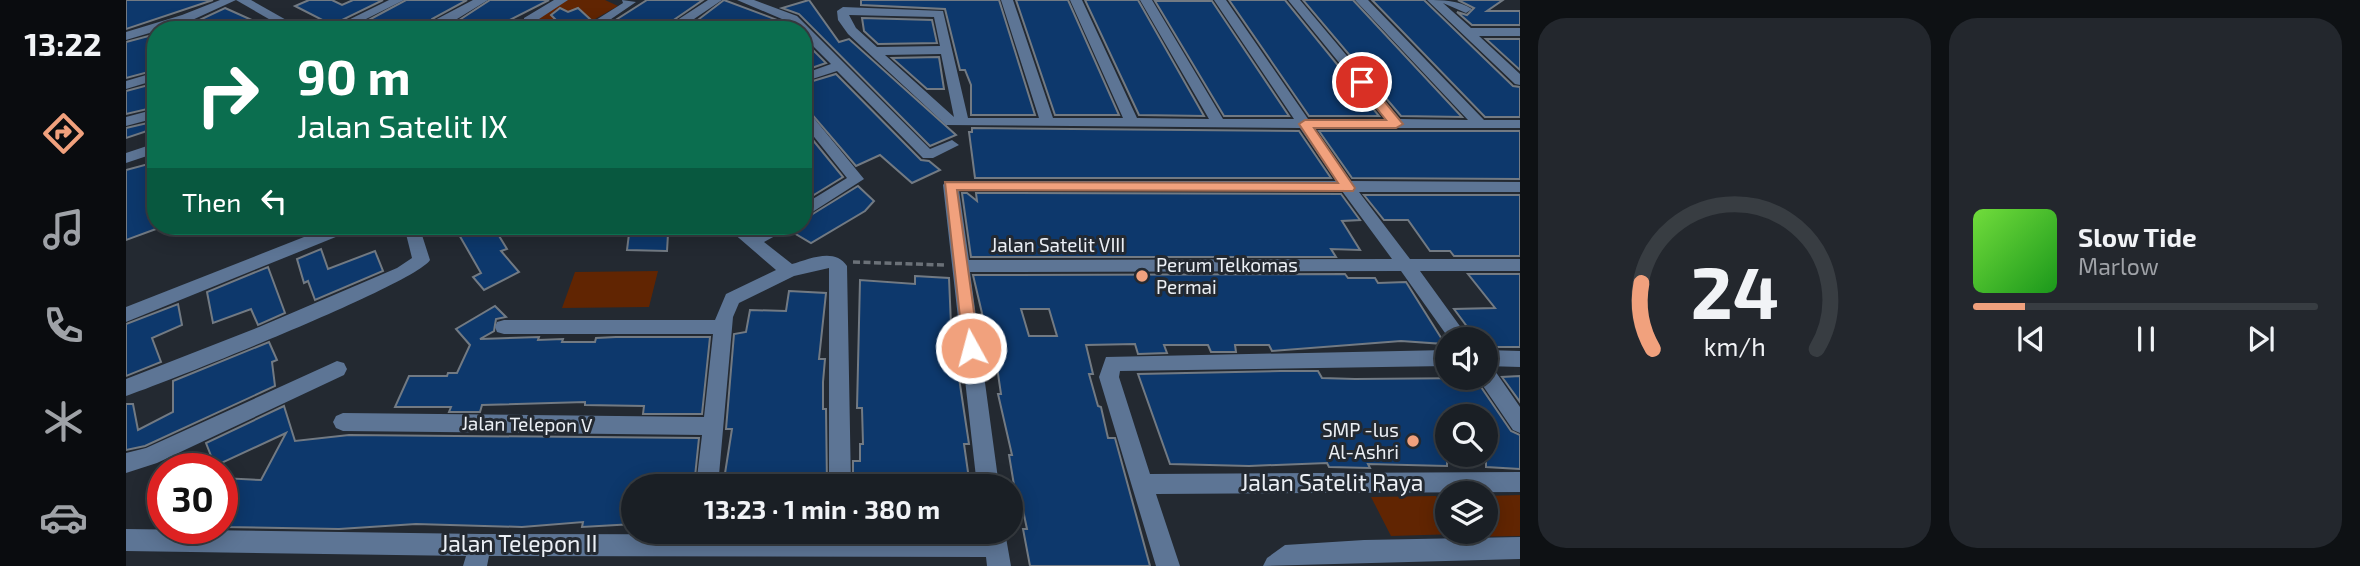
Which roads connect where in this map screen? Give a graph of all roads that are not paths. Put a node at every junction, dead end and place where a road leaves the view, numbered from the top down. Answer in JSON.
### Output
{"nodes":[{"id":1,"x":230,"y":0,"type":"edge"},
{"id":2,"x":242,"y":0,"type":"edge"},
{"id":3,"x":398,"y":0,"type":"edge"},
{"id":4,"x":482,"y":0,"type":"edge"},
{"id":5,"x":562,"y":0,"type":"edge"},
{"id":6,"x":628,"y":0,"type":"edge"},
{"id":7,"x":716,"y":0,"type":"edge"},
{"id":8,"x":743,"y":0,"type":"edge"},
{"id":9,"x":790,"y":0,"type":"edge"},
{"id":10,"x":1007,"y":0,"type":"edge"},
{"id":11,"x":1076,"y":0,"type":"edge"},
{"id":12,"x":1146,"y":0,"type":"edge"},
{"id":13,"x":1220,"y":0,"type":"edge"},
{"id":14,"x":1294,"y":0,"type":"edge"},
{"id":15,"x":1361,"y":0,"type":"edge"},
{"id":16,"x":1433,"y":0,"type":"edge"},
{"id":17,"x":1446,"y":0,"type":"edge"},
{"id":18,"x":1466,"y":9,"type":"dead end"},
{"id":19,"x":774,"y":11,"type":"junction"},
{"id":20,"x":684,"y":19,"type":"junction"},
{"id":21,"x":177,"y":21,"type":"edge"},
{"id":22,"x":281,"y":21,"type":"edge"},
{"id":23,"x":353,"y":21,"type":"edge"},
{"id":24,"x":443,"y":21,"type":"edge"},
{"id":25,"x":529,"y":21,"type":"edge"},
{"id":26,"x":601,"y":21,"type":"edge"},
{"id":27,"x":681,"y":21,"type":"edge"},
{"id":28,"x":689,"y":21,"type":"edge"},
{"id":29,"x":795,"y":21,"type":"edge"},
{"id":30,"x":147,"y":30,"type":"edge"},
{"id":31,"x":1468,"y":32,"type":"junction"},
{"id":32,"x":1520,"y":32,"type":"edge"},
{"id":33,"x":126,"y":36,"type":"edge"},
{"id":34,"x":812,"y":38,"type":"edge"},
{"id":35,"x":948,"y":50,"type":"junction"},
{"id":36,"x":874,"y":51,"type":"junction"},
{"id":37,"x":839,"y":66,"type":"junction"},
{"id":38,"x":812,"y":75,"type":"edge"},
{"id":39,"x":1518,"y":77,"type":"edge"},
{"id":40,"x":147,"y":79,"type":"edge"},
{"id":41,"x":126,"y":85,"type":"edge"},
{"id":42,"x":147,"y":116,"type":"edge"},
{"id":43,"x":126,"y":122,"type":"edge"},
{"id":44,"x":962,"y":122,"type":"junction"},
{"id":45,"x":1047,"y":122,"type":"junction"},
{"id":46,"x":1132,"y":122,"type":"junction"},
{"id":47,"x":1218,"y":122,"type":"junction"},
{"id":48,"x":1305,"y":124,"type":"junction"},
{"id":49,"x":1396,"y":124,"type":"junction"},
{"id":50,"x":1520,"y":124,"type":"edge"},
{"id":51,"x":812,"y":125,"type":"edge"},
{"id":52,"x":1481,"y":125,"type":"junction"},
{"id":53,"x":952,"y":145,"type":"dead end"},
{"id":54,"x":147,"y":151,"type":"edge"},
{"id":55,"x":126,"y":158,"type":"edge"},
{"id":56,"x":1520,"y":187,"type":"edge"},
{"id":57,"x":1348,"y":188,"type":"junction"},
{"id":58,"x":812,"y":208,"type":"edge"},
{"id":59,"x":325,"y":235,"type":"edge"},
{"id":60,"x":414,"y":235,"type":"edge"},
{"id":61,"x":744,"y":235,"type":"edge"},
{"id":62,"x":763,"y":235,"type":"edge"},
{"id":63,"x":752,"y":241,"type":"junction"},
{"id":64,"x":1408,"y":265,"type":"junction"},
{"id":65,"x":1520,"y":265,"type":"edge"},
{"id":66,"x":960,"y":266,"type":"junction"},
{"id":67,"x":789,"y":271,"type":"junction"},
{"id":68,"x":126,"y":315,"type":"edge"},
{"id":69,"x":504,"y":327,"type":"dead end"},
{"id":70,"x":723,"y":327,"type":"junction"},
{"id":71,"x":1452,"y":327,"type":"edge"},
{"id":72,"x":1435,"y":358,"type":"edge"},
{"id":73,"x":1498,"y":358,"type":"edge"},
{"id":74,"x":1520,"y":359,"type":"edge"},
{"id":75,"x":337,"y":369,"type":"dead end"},
{"id":76,"x":126,"y":388,"type":"edge"},
{"id":77,"x":1497,"y":390,"type":"edge"},
{"id":78,"x":342,"y":422,"type":"dead end"},
{"id":79,"x":1520,"y":424,"type":"edge"},
{"id":80,"x":712,"y":426,"type":"junction"},
{"id":81,"x":126,"y":463,"type":"edge"},
{"id":82,"x":708,"y":474,"type":"edge"},
{"id":83,"x":840,"y":474,"type":"edge"},
{"id":84,"x":986,"y":474,"type":"edge"},
{"id":85,"x":1520,"y":482,"type":"edge"},
{"id":86,"x":1143,"y":484,"type":"junction"},
{"id":87,"x":126,"y":540,"type":"edge"},
{"id":88,"x":628,"y":544,"type":"edge"},
{"id":89,"x":928,"y":544,"type":"edge"},
{"id":90,"x":997,"y":548,"type":"edge"},
{"id":91,"x":1520,"y":548,"type":"edge"},
{"id":92,"x":478,"y":556,"type":"edge"},
{"id":93,"x":1168,"y":566,"type":"edge"},
{"id":94,"x":1275,"y":566,"type":"edge"}],
"edges":[{"from":1,"to":21,"type":"street"},
{"from":2,"to":22,"type":"street"},
{"from":3,"to":23,"type":"street"},
{"from":4,"to":24,"type":"street"},
{"from":5,"to":25,"type":"street"},
{"from":6,"to":26,"type":"street"},
{"from":7,"to":20,"type":"street"},
{"from":8,"to":19,"type":"street"},
{"from":9,"to":19,"type":"street"},
{"from":10,"to":45,"type":"street"},
{"from":11,"to":46,"type":"street"},
{"from":12,"to":47,"type":"street"},
{"from":13,"to":48,"type":"street"},
{"from":14,"to":49,"type":"street"},
{"from":15,"to":52,"type":"street"},
{"from":16,"to":31,"type":"street"},
{"from":17,"to":18,"type":"street"},
{"from":19,"to":29,"type":"street"},
{"from":20,"to":27,"type":"street"},
{"from":20,"to":28,"type":"street"},
{"from":30,"to":33,"type":"street"},
{"from":31,"to":32,"type":"street"},
{"from":31,"to":39,"type":"street"},
{"from":34,"to":37,"type":"street"},
{"from":35,"to":36,"type":"street"},
{"from":35,"to":36,"type":"street"},
{"from":35,"to":44,"type":"street"},
{"from":36,"to":44,"type":"street"},
{"from":37,"to":38,"type":"street"},
{"from":37,"to":53,"type":"street"},
{"from":40,"to":41,"type":"street"},
{"from":42,"to":43,"type":"street"},
{"from":44,"to":45,"type":"street"},
{"from":45,"to":46,"type":"street"},
{"from":46,"to":47,"type":"street"},
{"from":47,"to":48,"type":"street"},
{"from":48,"to":49,"type":"street"},
{"from":48,"to":57,"type":"street"},
{"from":49,"to":52,"type":"street"},
{"from":50,"to":52,"type":"street"},
{"from":51,"to":58,"type":"street"},
{"from":54,"to":55,"type":"street"},
{"from":56,"to":57,"type":"street"},
{"from":57,"to":64,"type":"street"},
{"from":57,"to":66,"type":"street"},
{"from":59,"to":68,"type":"street"},
{"from":60,"to":76,"type":"street"},
{"from":61,"to":63,"type":"street"},
{"from":62,"to":63,"type":"street"},
{"from":63,"to":67,"type":"street"},
{"from":64,"to":65,"type":"street","name":"Jalan Satelit VIII"},
{"from":64,"to":66,"type":"street","name":"Jalan Satelit VIII"},
{"from":64,"to":71,"type":"street"},
{"from":66,"to":84,"type":"street"},
{"from":67,"to":70,"type":"street"},
{"from":67,"to":83,"type":"street"},
{"from":69,"to":70,"type":"street"},
{"from":70,"to":80,"type":"street"},
{"from":72,"to":86,"type":"street"},
{"from":73,"to":74,"type":"street"},
{"from":75,"to":81,"type":"street"},
{"from":77,"to":79,"type":"street"},
{"from":78,"to":80,"type":"street","name":"Jalan Telepon V"},
{"from":80,"to":82,"type":"street"},
{"from":85,"to":86,"type":"street","name":"Jalan Satelit Raya"},
{"from":86,"to":93,"type":"street"},
{"from":87,"to":92,"type":"street","name":"Jalan Telepon II"},
{"from":88,"to":92,"type":"street","name":"Jalan Telepon II"},
{"from":89,"to":90,"type":"street","name":"Jalan Telepon II"},
{"from":91,"to":94,"type":"street"}]}
